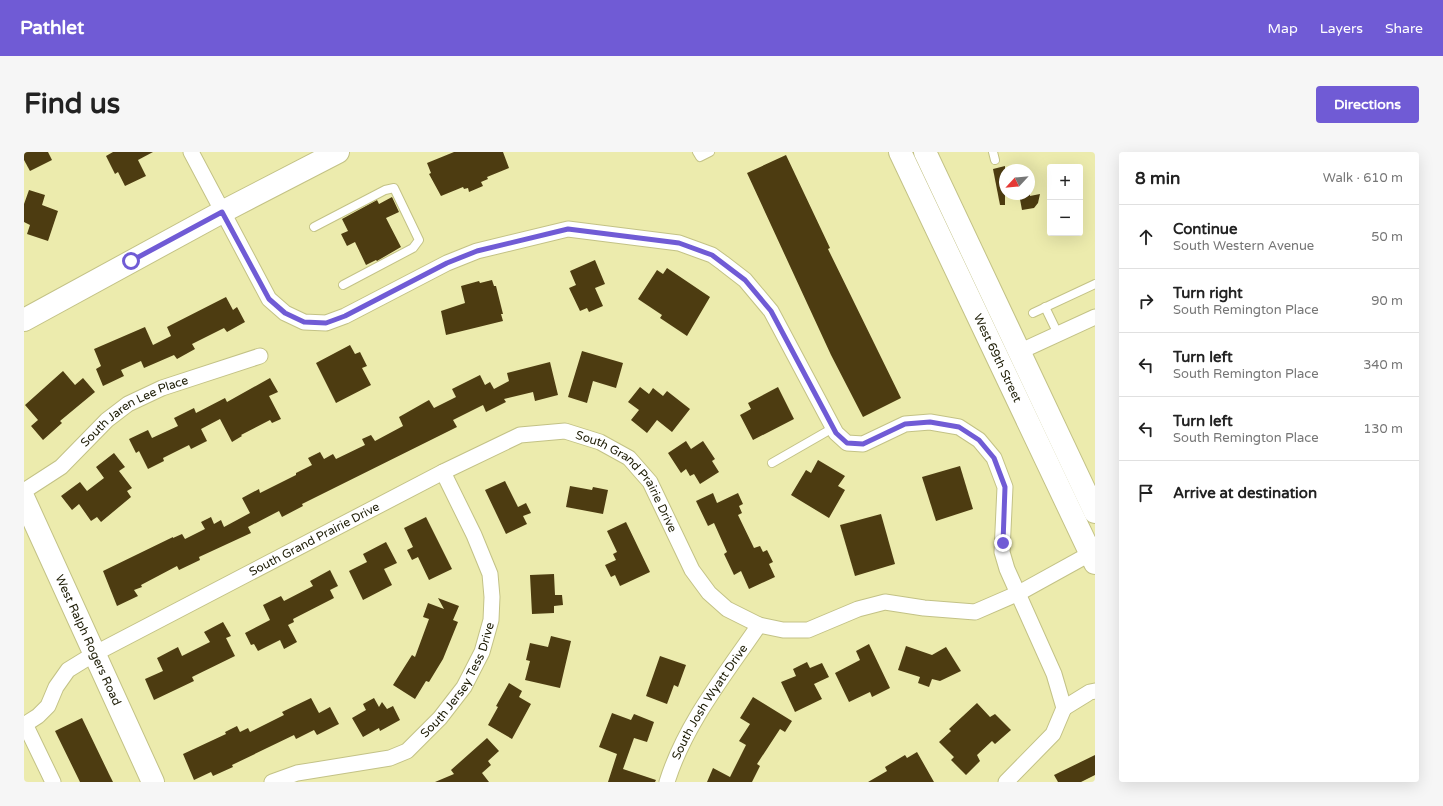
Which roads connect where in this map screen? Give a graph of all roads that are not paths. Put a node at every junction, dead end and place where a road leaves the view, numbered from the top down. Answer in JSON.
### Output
{"nodes":[{"id":1,"x":191,"y":152,"type":"edge"},
{"id":2,"x":338,"y":152,"type":"edge"},
{"id":3,"x":698,"y":152,"type":"edge"},
{"id":4,"x":710,"y":152,"type":"edge"},
{"id":5,"x":900,"y":152,"type":"edge"},
{"id":6,"x":925,"y":152,"type":"edge"},
{"id":7,"x":222,"y":212,"type":"junction"},
{"id":8,"x":314,"y":227,"type":"dead end"},
{"id":9,"x":1095,"y":284,"type":"edge"},
{"id":10,"x":343,"y":285,"type":"dead end"},
{"id":11,"x":1045,"y":307,"type":"junction"},
{"id":12,"x":1033,"y":313,"type":"dead end"},
{"id":13,"x":1095,"y":318,"type":"edge"},
{"id":14,"x":24,"y":320,"type":"edge"},
{"id":15,"x":1058,"y":334,"type":"junction"},
{"id":16,"x":1019,"y":352,"type":"junction"},
{"id":17,"x":260,"y":356,"type":"dead end"},
{"id":18,"x":999,"y":362,"type":"junction"},
{"id":19,"x":833,"y":428,"type":"junction"},
{"id":20,"x":772,"y":463,"type":"dead end"},
{"id":21,"x":443,"y":472,"type":"junction"},
{"id":22,"x":24,"y":491,"type":"edge"},
{"id":23,"x":24,"y":499,"type":"edge"},
{"id":24,"x":1095,"y":512,"type":"edge"},
{"id":25,"x":1093,"y":556,"type":"edge"},
{"id":26,"x":1019,"y":593,"type":"junction"},
{"id":27,"x":759,"y":625,"type":"junction"},
{"id":28,"x":94,"y":654,"type":"junction"},
{"id":29,"x":1095,"y":691,"type":"edge"},
{"id":30,"x":1064,"y":708,"type":"junction"},
{"id":31,"x":25,"y":725,"type":"edge"},
{"id":32,"x":53,"y":782,"type":"edge"},
{"id":33,"x":153,"y":782,"type":"edge"},
{"id":34,"x":272,"y":782,"type":"edge"},
{"id":35,"x":667,"y":782,"type":"edge"},
{"id":36,"x":1006,"y":782,"type":"edge"}],
"edges":[{"from":1,"to":7,"type":"street"},
{"from":2,"to":7,"type":"main road"},
{"from":3,"to":4,"type":"lane"},
{"from":5,"to":18,"type":"main road","name":"West 69th Street"},
{"from":6,"to":16,"type":"main road","name":"West 69th Street"},
{"from":7,"to":14,"type":"main road"},
{"from":7,"to":19,"type":"street"},
{"from":8,"to":10,"type":"lane"},
{"from":9,"to":11,"type":"lane"},
{"from":11,"to":12,"type":"lane"},
{"from":11,"to":15,"type":"lane"},
{"from":13,"to":15,"type":"street"},
{"from":15,"to":16,"type":"street"},
{"from":16,"to":18,"type":"main road"},
{"from":16,"to":24,"type":"main road","name":"West 69th Street"},
{"from":17,"to":22,"type":"street","name":"South Jaren Lee Place"},
{"from":18,"to":25,"type":"main road","name":"West 69th Street"},
{"from":19,"to":20,"type":"lane"},
{"from":19,"to":26,"type":"street"},
{"from":21,"to":27,"type":"street","name":"South Grand Prairie Drive"},
{"from":21,"to":28,"type":"street","name":"South Grand Prairie Drive"},
{"from":21,"to":34,"type":"street","name":"South Jersey Tess Drive"},
{"from":23,"to":28,"type":"main road","name":"West Ralph Rogers Road"},
{"from":25,"to":26,"type":"street","name":"South Grand Prairie Drive"},
{"from":26,"to":27,"type":"street","name":"South Grand Prairie Drive"},
{"from":26,"to":30,"type":"street"},
{"from":27,"to":35,"type":"street","name":"South Josh Wyatt Drive"},
{"from":28,"to":31,"type":"street","name":"South Grand Prairie Drive"},
{"from":28,"to":33,"type":"main road","name":"West Ralph Rogers Road"},
{"from":29,"to":30,"type":"street"},
{"from":30,"to":36,"type":"street"},
{"from":31,"to":32,"type":"street"}]}
